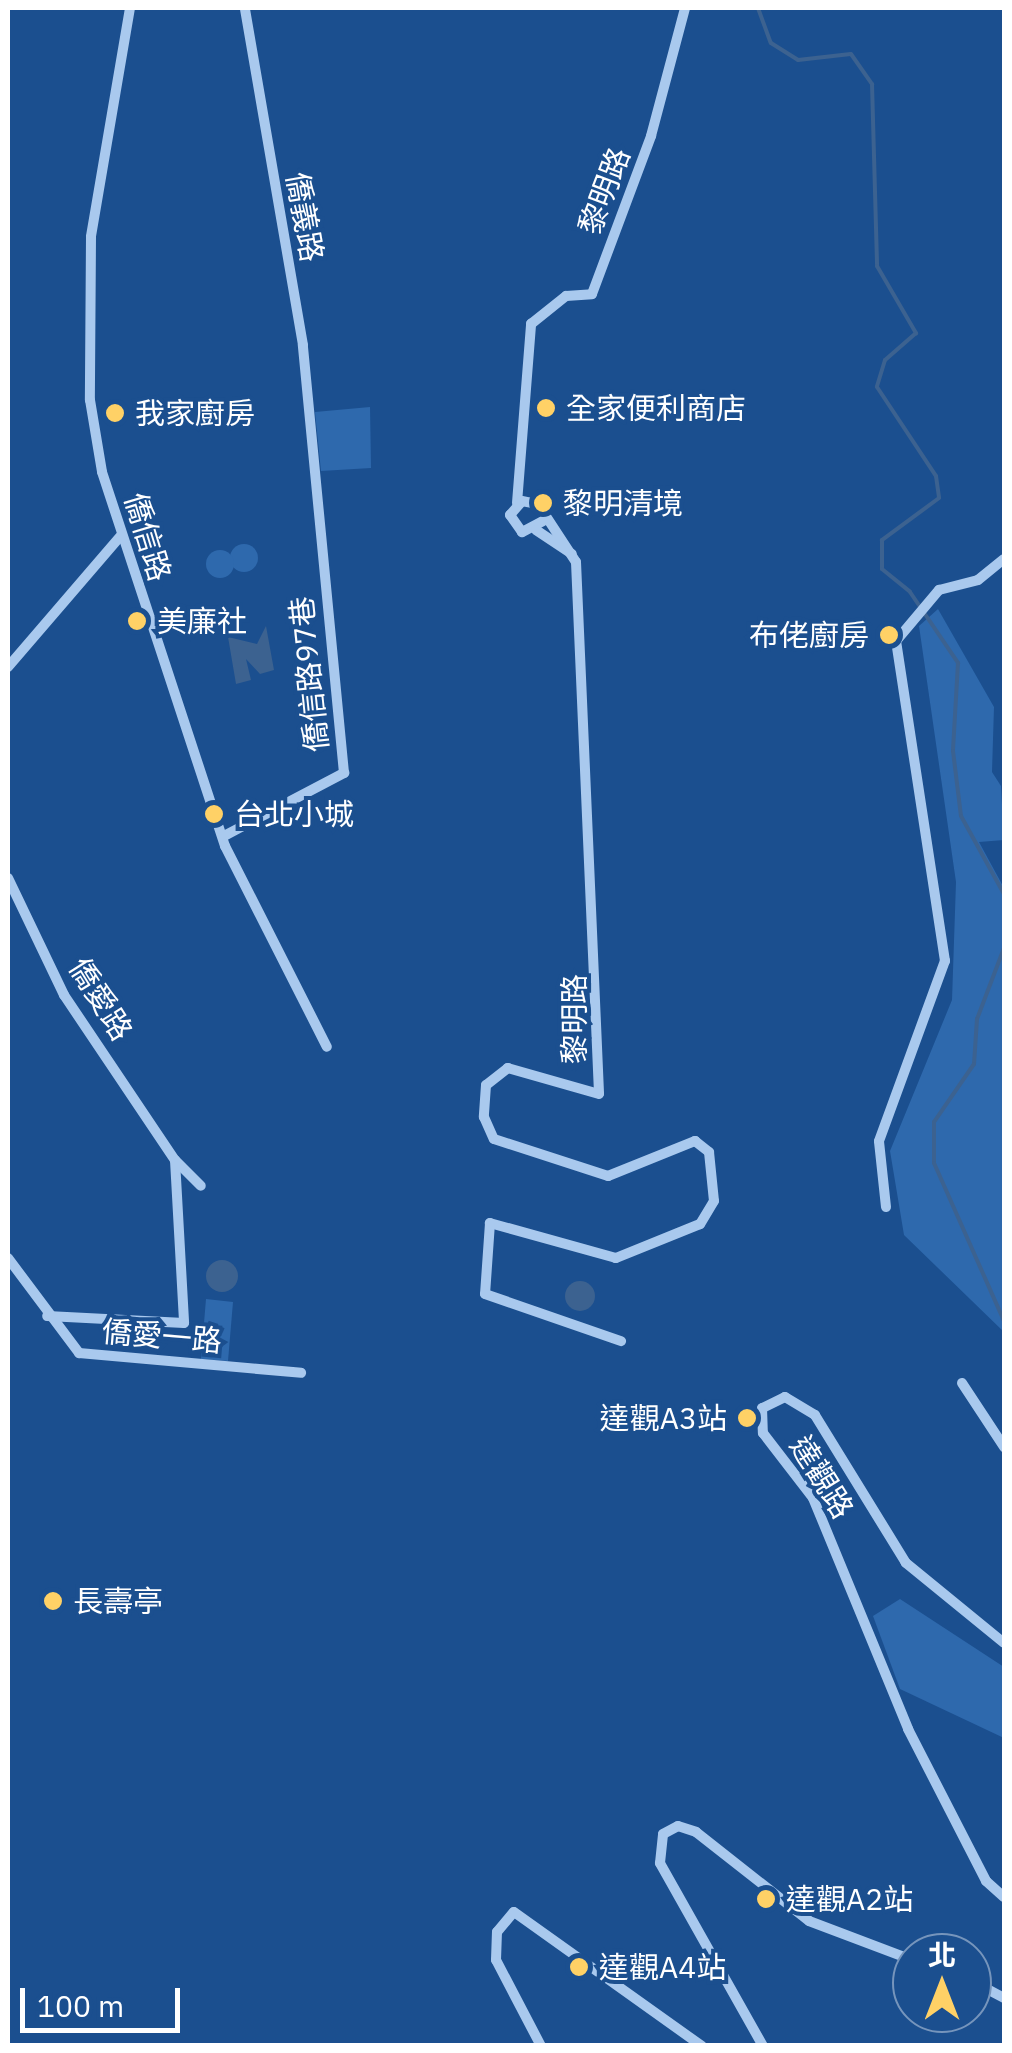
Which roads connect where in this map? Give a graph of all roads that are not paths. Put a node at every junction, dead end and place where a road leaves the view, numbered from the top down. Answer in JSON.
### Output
{"nodes":[{"id":1,"x":130,"y":8,"type":"edge"},
{"id":2,"x":244,"y":8,"type":"edge"},
{"id":3,"x":685,"y":8,"type":"edge"},
{"id":4,"x":310,"y":436,"type":"joint"},
{"id":5,"x":522,"y":501,"type":"junction"},
{"id":6,"x":539,"y":525,"type":"junction"},
{"id":7,"x":120,"y":537,"type":"junction"},
{"id":8,"x":1004,"y":559,"type":"edge"},
{"id":9,"x":8,"y":667,"type":"edge"},
{"id":10,"x":224,"y":836,"type":"junction"},
{"id":11,"x":8,"y":878,"type":"edge"},
{"id":12,"x":327,"y":1048,"type":"dead end"},
{"id":13,"x":175,"y":1160,"type":"junction"},
{"id":14,"x":201,"y":1186,"type":"dead end"},
{"id":15,"x":886,"y":1207,"type":"dead end"},
{"id":16,"x":8,"y":1258,"type":"edge"},
{"id":17,"x":46,"y":1316,"type":"junction"},
{"id":18,"x":621,"y":1342,"type":"dead end"},
{"id":19,"x":301,"y":1373,"type":"dead end"},
{"id":20,"x":962,"y":1384,"type":"dead end"},
{"id":21,"x":1004,"y":1447,"type":"edge"},
{"id":22,"x":1004,"y":1643,"type":"edge"},
{"id":23,"x":1004,"y":1897,"type":"edge"},
{"id":24,"x":892,"y":1952,"type":"edge"},
{"id":25,"x":541,"y":2046,"type":"edge"},
{"id":26,"x":702,"y":2046,"type":"edge"},
{"id":27,"x":763,"y":2046,"type":"edge"}],
"edges":[{"from":1,"to":7,"type":"street","name":"僑信路"},
{"from":2,"to":4,"type":"street","name":"僑義路"},
{"from":3,"to":5,"type":"street","name":"黎明路"},
{"from":4,"to":10,"type":"street","name":"僑信路97巷"},
{"from":5,"to":6,"type":"street","name":"黎明路"},
{"from":5,"to":6,"type":"street","name":"黎明路"},
{"from":6,"to":18,"type":"street","name":"黎明路"},
{"from":7,"to":9,"type":"street"},
{"from":7,"to":10,"type":"street","name":"僑信路"},
{"from":8,"to":15,"type":"street"},
{"from":10,"to":12,"type":"street","name":"僑信路"},
{"from":11,"to":13,"type":"street","name":"僑愛路"},
{"from":13,"to":14,"type":"street"},
{"from":13,"to":17,"type":"street"},
{"from":16,"to":17,"type":"street","name":"僑愛一路"},
{"from":17,"to":19,"type":"street","name":"僑愛一路"},
{"from":20,"to":21,"type":"street"},
{"from":22,"to":23,"type":"street","name":"達觀路"},
{"from":24,"to":27,"type":"street"},
{"from":25,"to":26,"type":"street"}]}
